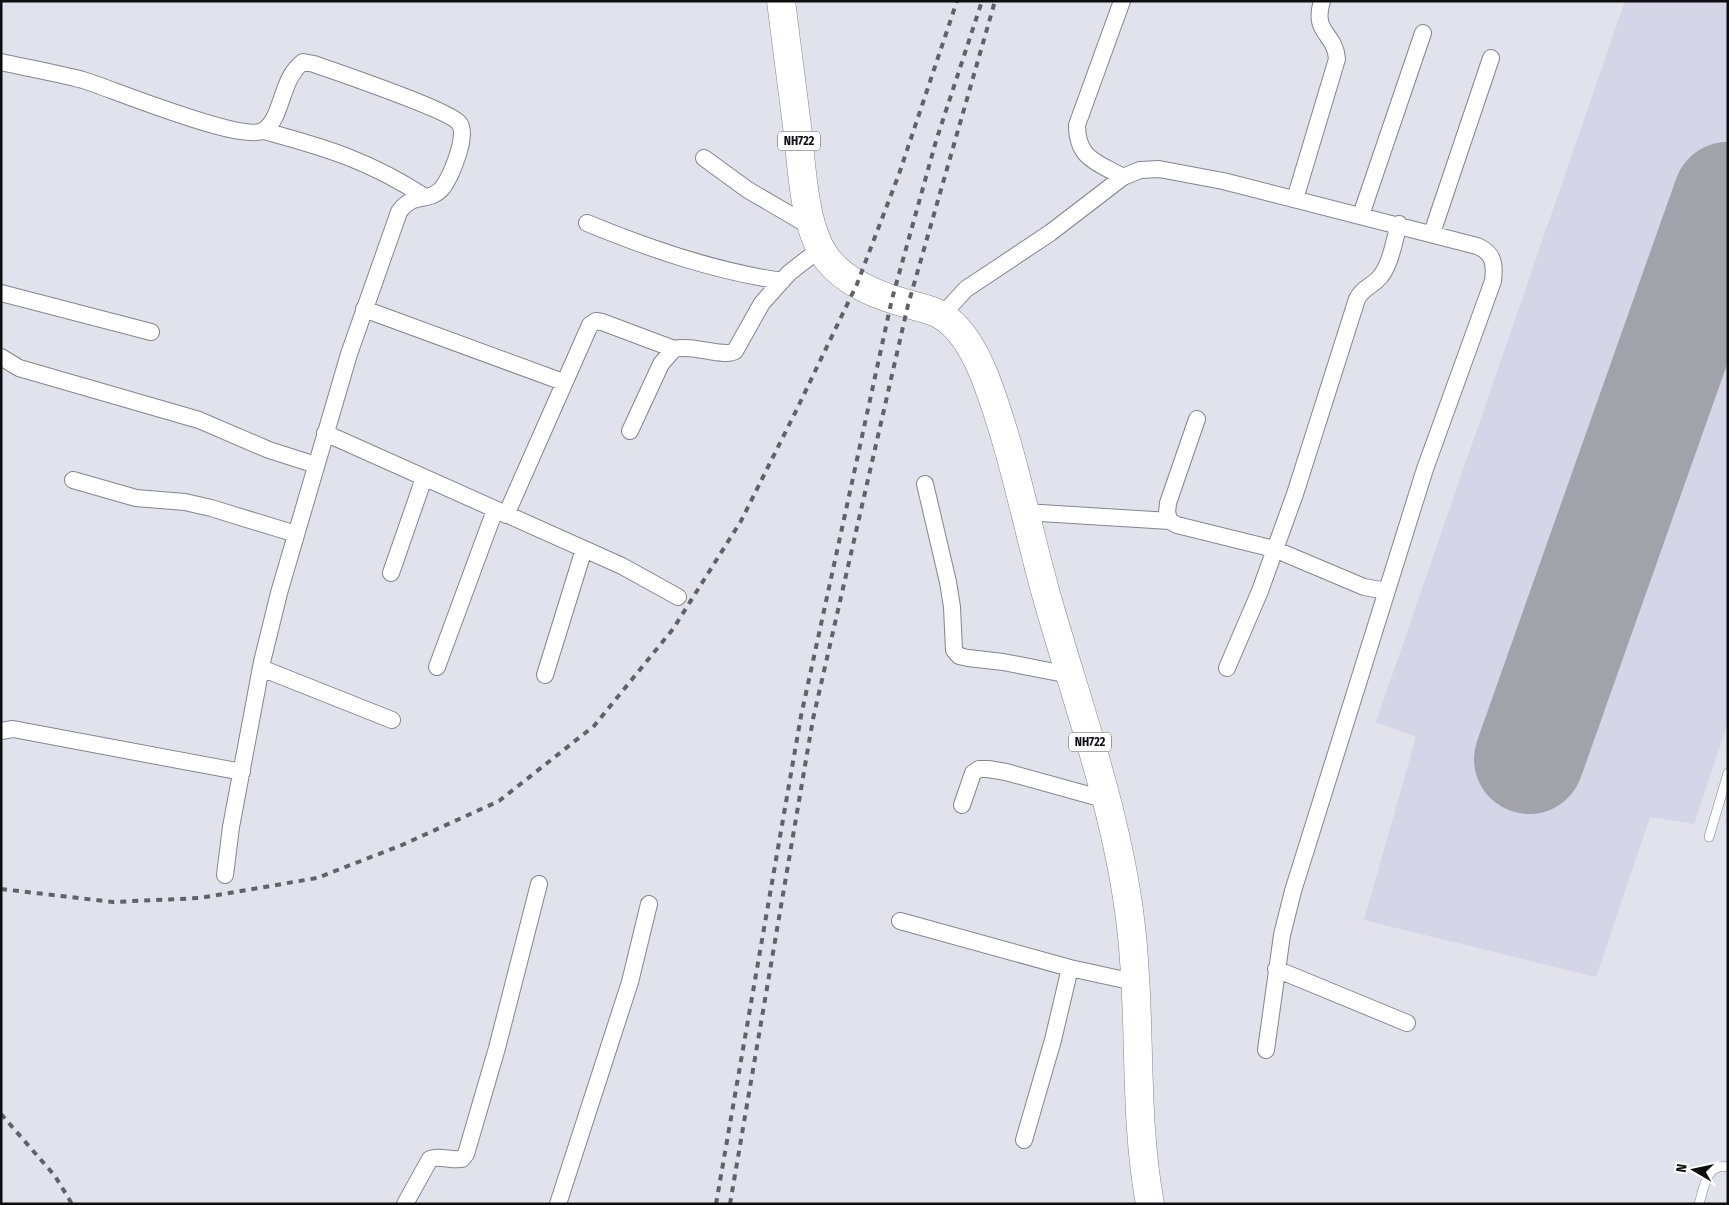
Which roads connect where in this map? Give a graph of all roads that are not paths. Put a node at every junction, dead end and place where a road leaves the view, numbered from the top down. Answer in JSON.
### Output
{"nodes":[{"id":1,"x":781,"y":1,"type":"edge"},
{"id":2,"x":1122,"y":1,"type":"edge"},
{"id":3,"x":1322,"y":1,"type":"edge"},
{"id":4,"x":1423,"y":33,"type":"dead end"},
{"id":5,"x":1491,"y":58,"type":"dead end"},
{"id":6,"x":1,"y":62,"type":"edge"},
{"id":7,"x":264,"y":130,"type":"junction"},
{"id":8,"x":704,"y":158,"type":"dead end"},
{"id":9,"x":1123,"y":176,"type":"junction"},
{"id":10,"x":425,"y":198,"type":"junction"},
{"id":11,"x":1295,"y":198,"type":"junction"},
{"id":12,"x":1361,"y":215,"type":"junction"},
{"id":13,"x":587,"y":223,"type":"dead end"},
{"id":14,"x":1399,"y":224,"type":"junction"},
{"id":15,"x":1432,"y":234,"type":"junction"},
{"id":16,"x":816,"y":239,"type":"junction"},
{"id":17,"x":782,"y":281,"type":"junction"},
{"id":18,"x":1,"y":293,"type":"edge"},
{"id":19,"x":364,"y":309,"type":"junction"},
{"id":20,"x":942,"y":315,"type":"junction"},
{"id":21,"x":150,"y":332,"type":"dead end"},
{"id":22,"x":674,"y":349,"type":"junction"},
{"id":23,"x":1,"y":357,"type":"edge"},
{"id":24,"x":563,"y":382,"type":"junction"},
{"id":25,"x":1197,"y":419,"type":"dead end"},
{"id":26,"x":630,"y":431,"type":"dead end"},
{"id":27,"x":325,"y":432,"type":"junction"},
{"id":28,"x":316,"y":465,"type":"junction"},
{"id":29,"x":424,"y":478,"type":"junction"},
{"id":30,"x":73,"y":480,"type":"dead end"},
{"id":31,"x":925,"y":484,"type":"dead end"},
{"id":32,"x":1024,"y":512,"type":"junction"},
{"id":33,"x":501,"y":513,"type":"junction"},
{"id":34,"x":1170,"y":521,"type":"junction"},
{"id":35,"x":296,"y":534,"type":"junction"},
{"id":36,"x":584,"y":549,"type":"junction"},
{"id":37,"x":1274,"y":549,"type":"junction"},
{"id":38,"x":391,"y":573,"type":"dead end"},
{"id":39,"x":1387,"y":591,"type":"junction"},
{"id":40,"x":678,"y":597,"type":"dead end"},
{"id":41,"x":437,"y":667,"type":"dead end"},
{"id":42,"x":261,"y":668,"type":"junction"},
{"id":43,"x":1227,"y":668,"type":"dead end"},
{"id":44,"x":1070,"y":674,"type":"junction"},
{"id":45,"x":545,"y":675,"type":"dead end"},
{"id":46,"x":392,"y":720,"type":"dead end"},
{"id":47,"x":1,"y":731,"type":"edge"},
{"id":48,"x":242,"y":772,"type":"junction"},
{"id":49,"x":1728,"y":773,"type":"edge"},
{"id":50,"x":1106,"y":800,"type":"junction"},
{"id":51,"x":962,"y":805,"type":"dead end"},
{"id":52,"x":1709,"y":837,"type":"dead end"},
{"id":53,"x":225,"y":875,"type":"dead end"},
{"id":54,"x":539,"y":884,"type":"dead end"},
{"id":55,"x":650,"y":904,"type":"dead end"},
{"id":56,"x":900,"y":921,"type":"dead end"},
{"id":57,"x":1070,"y":968,"type":"junction"},
{"id":58,"x":1276,"y":969,"type":"junction"},
{"id":59,"x":1134,"y":982,"type":"junction"},
{"id":60,"x":1406,"y":1023,"type":"dead end"},
{"id":61,"x":1266,"y":1050,"type":"dead end"},
{"id":62,"x":1024,"y":1140,"type":"dead end"},
{"id":63,"x":1728,"y":1167,"type":"edge"},
{"id":64,"x":405,"y":1204,"type":"edge"},
{"id":65,"x":558,"y":1204,"type":"edge"},
{"id":66,"x":1150,"y":1204,"type":"edge"},
{"id":67,"x":1698,"y":1204,"type":"edge"}],
"edges":[{"from":1,"to":16,"type":"highway","number":"NH722"},
{"from":2,"to":9,"type":"street"},
{"from":3,"to":11,"type":"street"},
{"from":4,"to":12,"type":"street"},
{"from":5,"to":15,"type":"street"},
{"from":6,"to":7,"type":"street"},
{"from":7,"to":10,"type":"street"},
{"from":7,"to":10,"type":"street"},
{"from":8,"to":16,"type":"street"},
{"from":9,"to":11,"type":"street"},
{"from":9,"to":20,"type":"street"},
{"from":10,"to":19,"type":"street"},
{"from":11,"to":12,"type":"street"},
{"from":12,"to":14,"type":"street"},
{"from":13,"to":17,"type":"street"},
{"from":14,"to":15,"type":"street"},
{"from":14,"to":37,"type":"street"},
{"from":15,"to":39,"type":"street"},
{"from":16,"to":17,"type":"street"},
{"from":16,"to":20,"type":"highway","number":"NH722"},
{"from":17,"to":22,"type":"street"},
{"from":18,"to":21,"type":"street"},
{"from":19,"to":24,"type":"street"},
{"from":19,"to":27,"type":"street"},
{"from":20,"to":32,"type":"highway","number":"NH722"},
{"from":22,"to":24,"type":"street"},
{"from":22,"to":26,"type":"street"},
{"from":23,"to":28,"type":"street"},
{"from":24,"to":33,"type":"street"},
{"from":25,"to":34,"type":"street"},
{"from":27,"to":28,"type":"street"},
{"from":27,"to":29,"type":"street"},
{"from":28,"to":35,"type":"street"},
{"from":29,"to":33,"type":"street"},
{"from":29,"to":38,"type":"street"},
{"from":30,"to":35,"type":"street"},
{"from":31,"to":44,"type":"street"},
{"from":32,"to":34,"type":"street"},
{"from":32,"to":44,"type":"highway","number":"NH722"},
{"from":33,"to":36,"type":"street"},
{"from":33,"to":41,"type":"street"},
{"from":34,"to":37,"type":"street"},
{"from":35,"to":42,"type":"street"},
{"from":36,"to":40,"type":"street"},
{"from":36,"to":45,"type":"street"},
{"from":37,"to":39,"type":"street"},
{"from":37,"to":43,"type":"street"},
{"from":39,"to":58,"type":"street"},
{"from":42,"to":46,"type":"street"},
{"from":42,"to":48,"type":"street"},
{"from":44,"to":50,"type":"highway","number":"NH722"},
{"from":47,"to":48,"type":"street"},
{"from":48,"to":53,"type":"street"},
{"from":49,"to":52,"type":"lane"},
{"from":50,"to":51,"type":"street"},
{"from":50,"to":59,"type":"highway","number":"NH722"},
{"from":54,"to":64,"type":"street"},
{"from":55,"to":65,"type":"street"},
{"from":56,"to":57,"type":"street"},
{"from":57,"to":59,"type":"street"},
{"from":57,"to":62,"type":"street"},
{"from":58,"to":60,"type":"street"},
{"from":58,"to":61,"type":"street"},
{"from":59,"to":66,"type":"highway","number":"NH722"},
{"from":63,"to":67,"type":"lane"}]}
